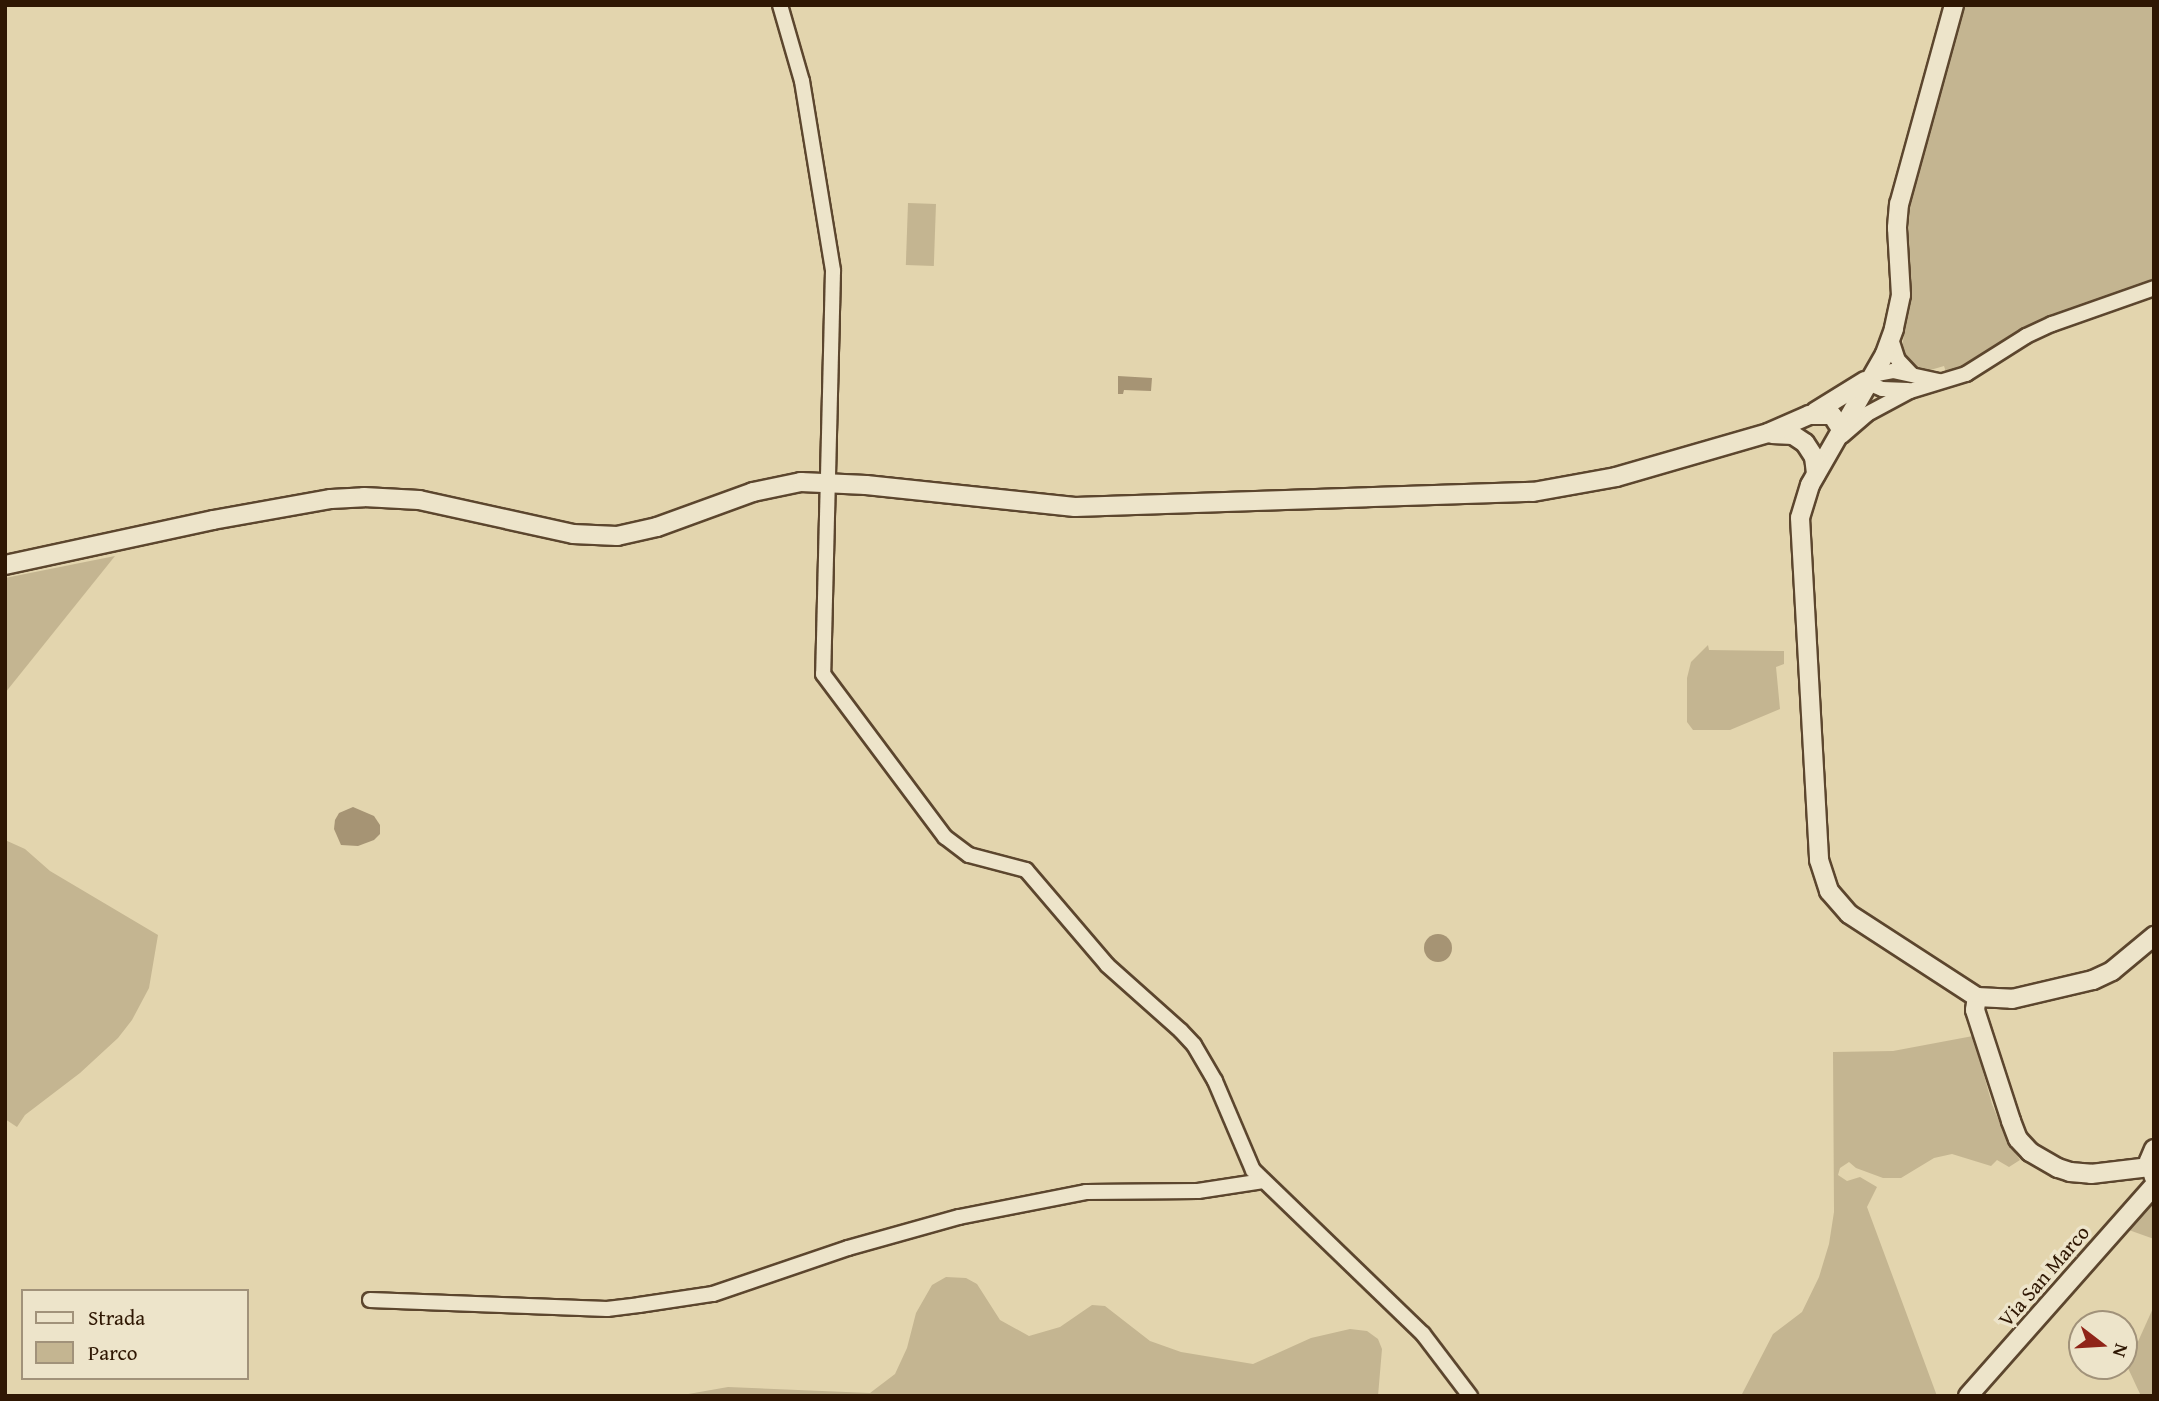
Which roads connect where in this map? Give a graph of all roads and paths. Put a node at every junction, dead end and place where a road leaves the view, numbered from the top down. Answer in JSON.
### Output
{"nodes":[{"id":1,"x":780,"y":5,"type":"edge"},
{"id":2,"x":1954,"y":5,"type":"edge"},
{"id":3,"x":2154,"y":288,"type":"edge"},
{"id":4,"x":1891,"y":339,"type":"junction"},
{"id":5,"x":1910,"y":374,"type":"junction"},
{"id":6,"x":1871,"y":379,"type":"junction"},
{"id":7,"x":1948,"y":382,"type":"junction"},
{"id":8,"x":1916,"y":389,"type":"junction"},
{"id":9,"x":1809,"y":415,"type":"junction"},
{"id":10,"x":1840,"y":431,"type":"junction"},
{"id":11,"x":1768,"y":433,"type":"junction"},
{"id":12,"x":1793,"y":435,"type":"junction"},
{"id":13,"x":1820,"y":468,"type":"junction"},
{"id":14,"x":830,"y":482,"type":"junction"},
{"id":15,"x":5,"y":565,"type":"edge"},
{"id":16,"x":2154,"y":936,"type":"edge"},
{"id":17,"x":1977,"y":997,"type":"junction"},
{"id":18,"x":2154,"y":1149,"type":"edge"},
{"id":19,"x":2152,"y":1172,"type":"edge"},
{"id":20,"x":1263,"y":1181,"type":"junction"},
{"id":21,"x":2154,"y":1186,"type":"edge"},
{"id":22,"x":370,"y":1300,"type":"dead end"},
{"id":23,"x":1470,"y":1396,"type":"edge"},
{"id":24,"x":1968,"y":1396,"type":"edge"}],
"edges":[{"from":1,"to":14,"type":"street"},
{"from":2,"to":4,"type":"street"},
{"from":3,"to":7,"type":"street"},
{"from":4,"to":5,"type":"street"},
{"from":4,"to":6,"type":"street"},
{"from":5,"to":6,"type":"street"},
{"from":5,"to":7,"type":"street"},
{"from":6,"to":8,"type":"street"},
{"from":6,"to":9,"type":"street"},
{"from":6,"to":10,"type":"street"},
{"from":7,"to":8,"type":"street"},
{"from":8,"to":13,"type":"street"},
{"from":9,"to":10,"type":"street"},
{"from":9,"to":11,"type":"street"},
{"from":10,"to":12,"type":"street"},
{"from":10,"to":13,"type":"street"},
{"from":11,"to":12,"type":"street"},
{"from":11,"to":14,"type":"street"},
{"from":12,"to":13,"type":"street"},
{"from":13,"to":17,"type":"street"},
{"from":14,"to":15,"type":"street"},
{"from":14,"to":20,"type":"street"},
{"from":16,"to":17,"type":"street"},
{"from":17,"to":19,"type":"street"},
{"from":18,"to":19,"type":"street"},
{"from":20,"to":22,"type":"street"},
{"from":20,"to":23,"type":"street"},
{"from":21,"to":24,"type":"street","name":"Via San Marco"}]}
